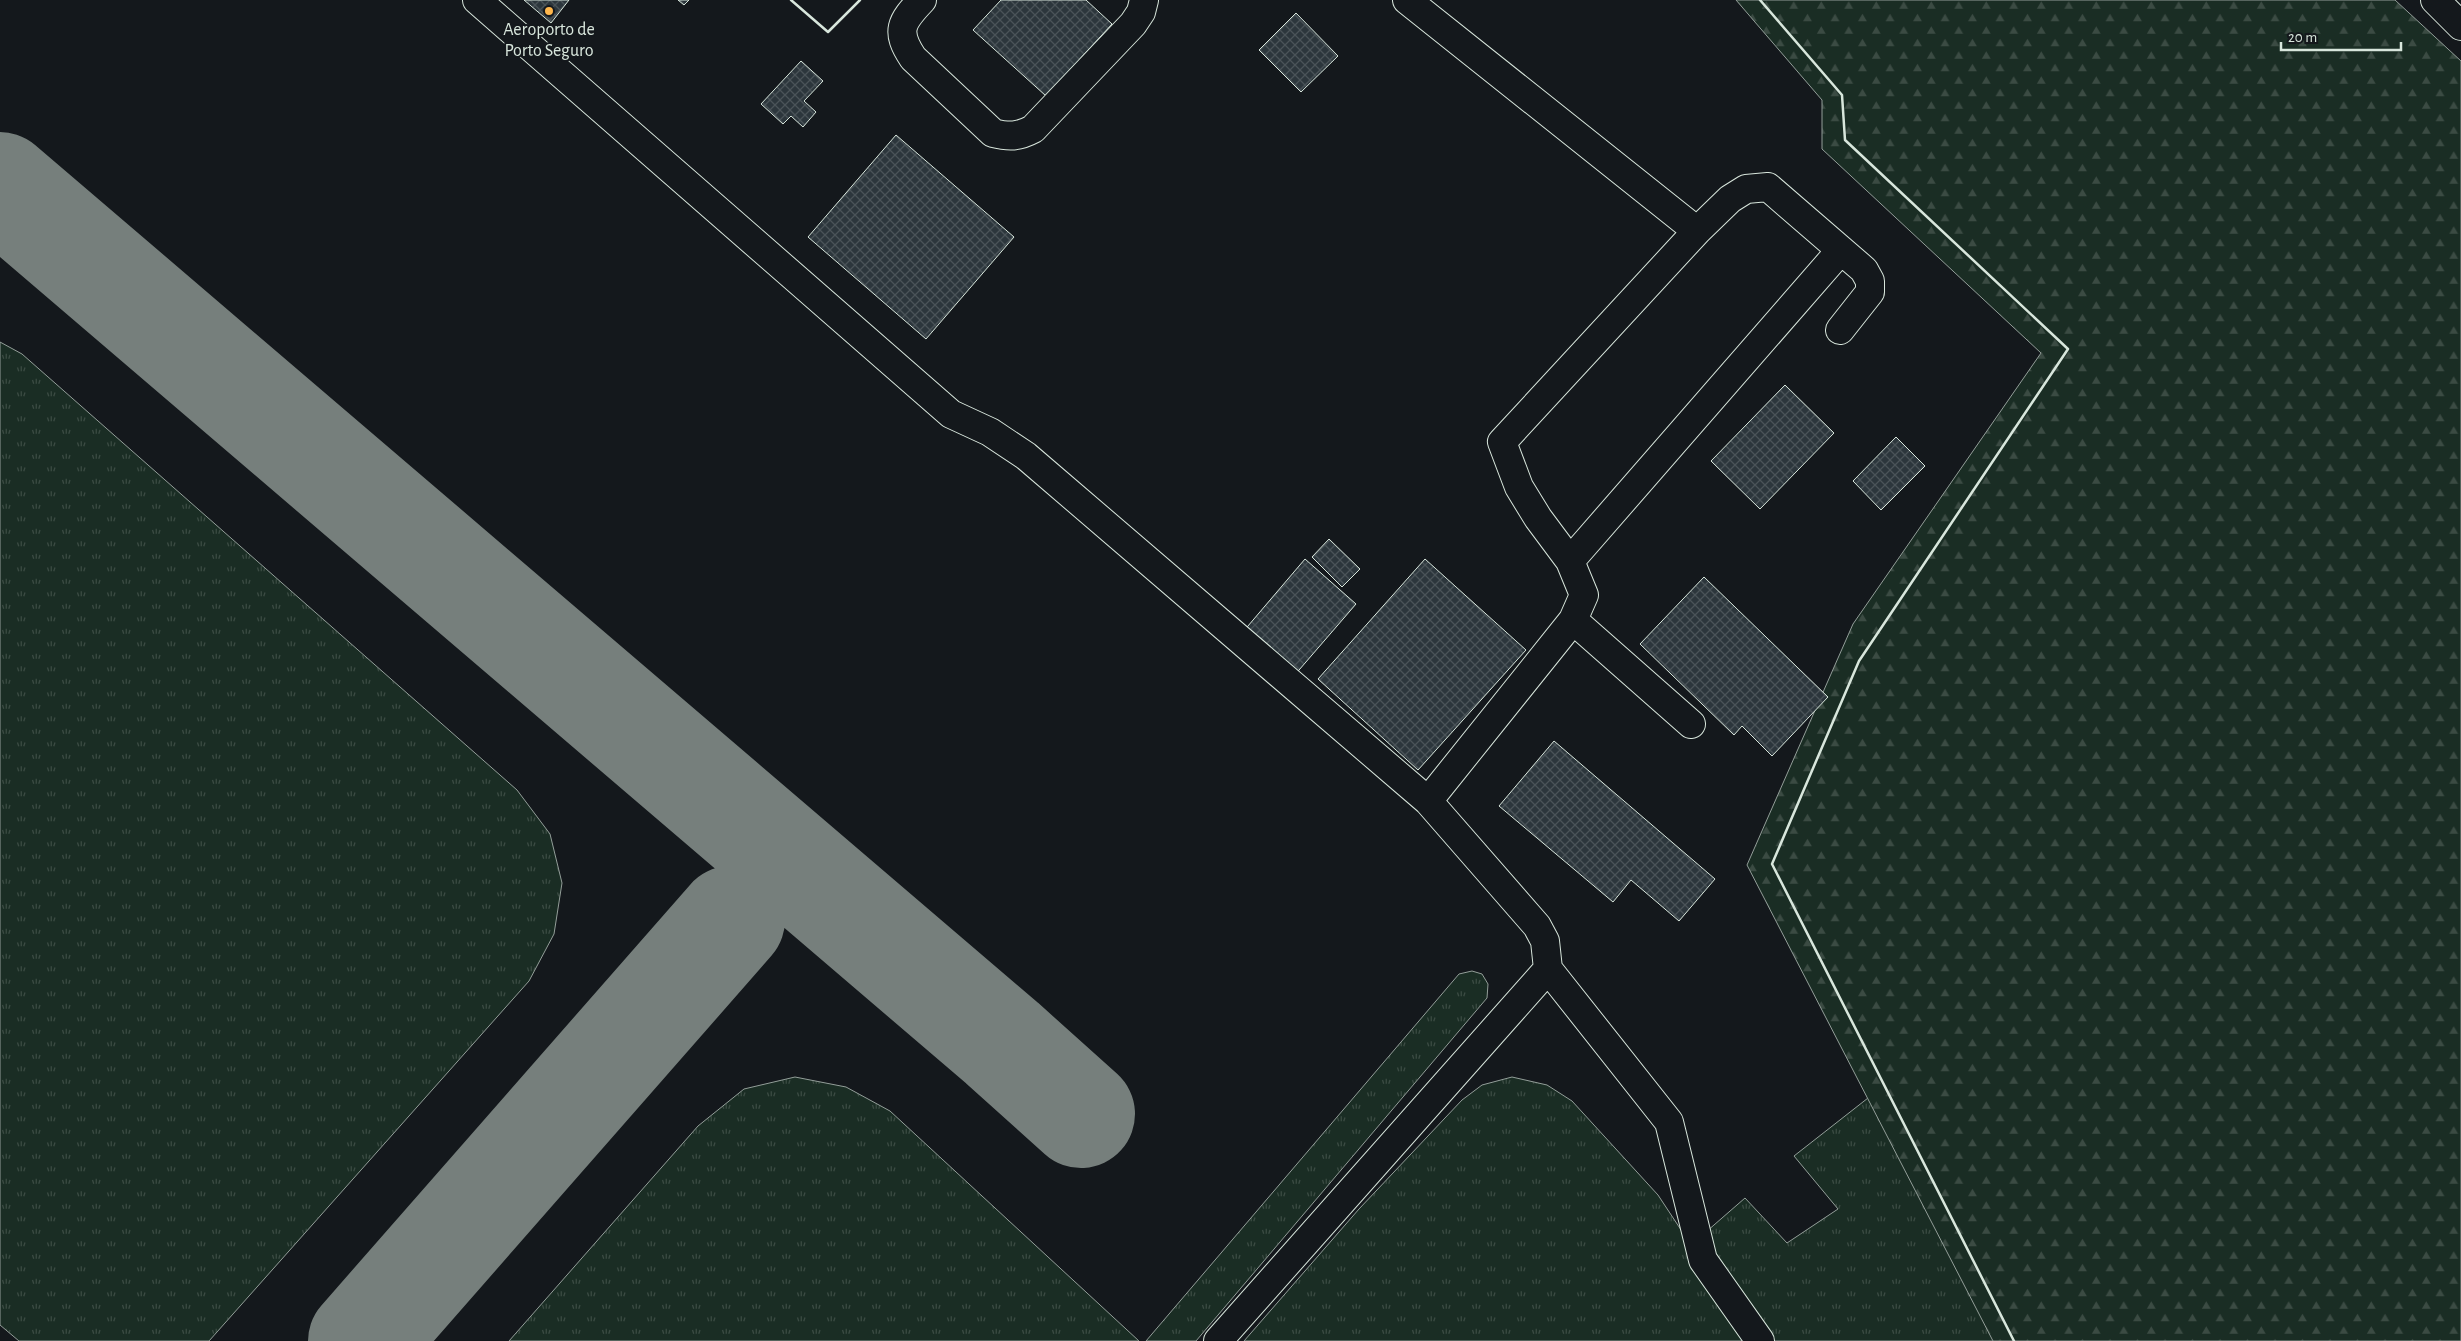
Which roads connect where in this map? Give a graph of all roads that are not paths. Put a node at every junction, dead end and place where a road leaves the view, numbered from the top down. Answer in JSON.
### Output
{"nodes":[{"id":1,"x":477,"y":0,"type":"edge"},
{"id":2,"x":922,"y":0,"type":"edge"},
{"id":3,"x":1144,"y":0,"type":"edge"},
{"id":4,"x":1407,"y":0,"type":"edge"},
{"id":5,"x":2436,"y":0,"type":"edge"},
{"id":6,"x":2461,"y":26,"type":"edge"},
{"id":7,"x":1697,"y":230,"type":"junction"},
{"id":8,"x":1841,"y":250,"type":"junction"},
{"id":9,"x":1840,"y":330,"type":"dead end"},
{"id":10,"x":1570,"y":561,"type":"junction"},
{"id":11,"x":1573,"y":620,"type":"junction"},
{"id":12,"x":1691,"y":724,"type":"dead end"},
{"id":13,"x":1428,"y":801,"type":"junction"},
{"id":14,"x":1548,"y":969,"type":"junction"},
{"id":15,"x":1218,"y":1341,"type":"edge"},
{"id":16,"x":1760,"y":1341,"type":"edge"}],
"edges":[{"from":1,"to":13,"type":"street"},
{"from":2,"to":3,"type":"street"},
{"from":4,"to":7,"type":"street"},
{"from":5,"to":6,"type":"street"},
{"from":7,"to":8,"type":"street"},
{"from":7,"to":10,"type":"street"},
{"from":8,"to":9,"type":"street"},
{"from":8,"to":10,"type":"street"},
{"from":10,"to":11,"type":"street"},
{"from":11,"to":12,"type":"street"},
{"from":11,"to":13,"type":"street"},
{"from":13,"to":14,"type":"street"},
{"from":14,"to":15,"type":"street"},
{"from":14,"to":16,"type":"street"}]}
